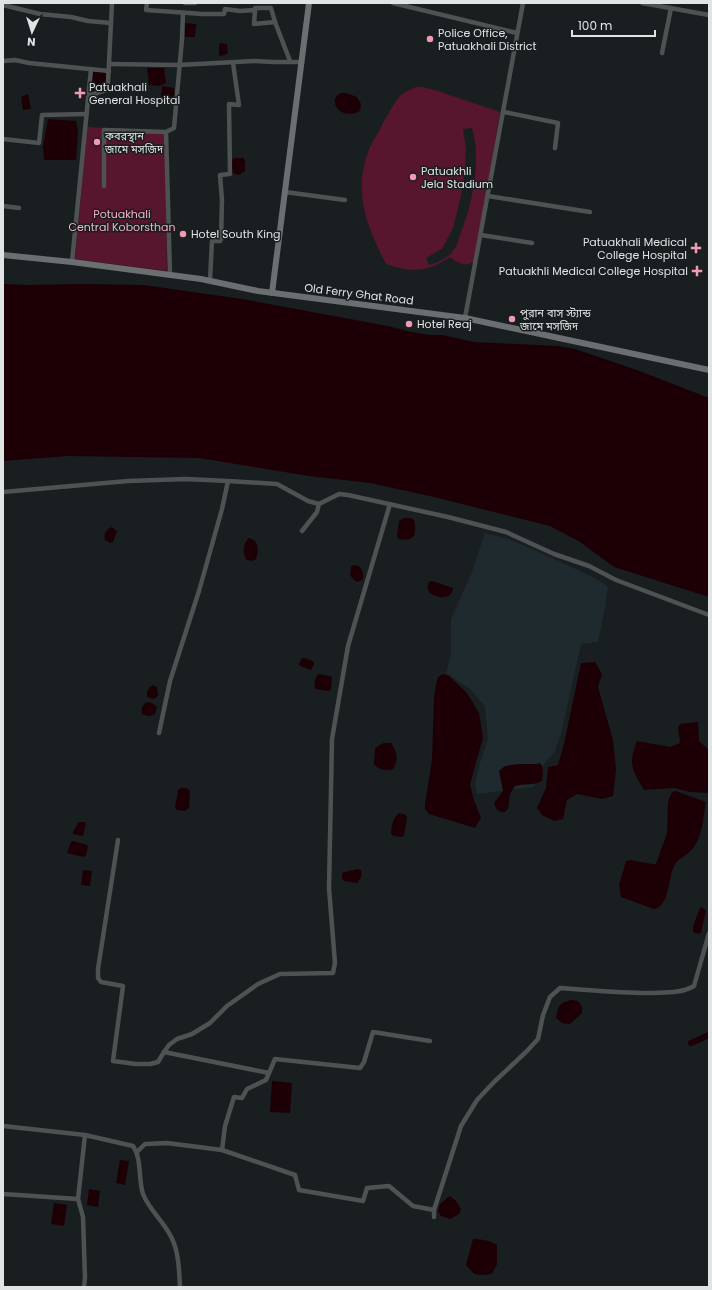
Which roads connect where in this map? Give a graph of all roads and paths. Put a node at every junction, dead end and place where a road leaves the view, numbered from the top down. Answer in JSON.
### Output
{"nodes":[{"id":1,"x":112,"y":3,"type":"edge"},
{"id":2,"x":148,"y":3,"type":"edge"},
{"id":3,"x":185,"y":3,"type":"edge"},
{"id":4,"x":195,"y":3,"type":"edge"},
{"id":5,"x":309,"y":3,"type":"edge"},
{"id":6,"x":393,"y":3,"type":"edge"},
{"id":7,"x":523,"y":3,"type":"edge"},
{"id":8,"x":642,"y":3,"type":"edge"},
{"id":9,"x":3,"y":6,"type":"edge"},
{"id":10,"x":254,"y":7,"type":"edge"},
{"id":11,"x":671,"y":8,"type":"junction"},
{"id":12,"x":183,"y":13,"type":"junction"},
{"id":13,"x":709,"y":15,"type":"edge"},
{"id":14,"x":274,"y":22,"type":"junction"},
{"id":15,"x":111,"y":23,"type":"junction"},
{"id":16,"x":517,"y":33,"type":"junction"},
{"id":17,"x":662,"y":53,"type":"dead end"},
{"id":18,"x":3,"y":61,"type":"edge"},
{"id":19,"x":290,"y":61,"type":"junction"},
{"id":20,"x":233,"y":62,"type":"junction"},
{"id":21,"x":302,"y":62,"type":"junction"},
{"id":22,"x":110,"y":64,"type":"junction"},
{"id":23,"x":179,"y":66,"type":"junction"},
{"id":24,"x":91,"y":69,"type":"junction"},
{"id":25,"x":109,"y":71,"type":"junction"},
{"id":26,"x":88,"y":96,"type":"junction"},
{"id":27,"x":504,"y":112,"type":"junction"},
{"id":28,"x":87,"y":114,"type":"junction"},
{"id":29,"x":166,"y":132,"type":"junction"},
{"id":30,"x":3,"y":139,"type":"edge"},
{"id":31,"x":555,"y":148,"type":"dead end"},
{"id":32,"x":104,"y":186,"type":"dead end"},
{"id":33,"x":285,"y":192,"type":"junction"},
{"id":34,"x":488,"y":196,"type":"junction"},
{"id":35,"x":345,"y":200,"type":"dead end"},
{"id":36,"x":3,"y":206,"type":"edge"},
{"id":37,"x":19,"y":208,"type":"dead end"},
{"id":38,"x":590,"y":212,"type":"dead end"},
{"id":39,"x":481,"y":235,"type":"junction"},
{"id":40,"x":532,"y":243,"type":"dead end"},
{"id":41,"x":3,"y":255,"type":"edge"},
{"id":42,"x":72,"y":262,"type":"junction"},
{"id":43,"x":170,"y":274,"type":"junction"},
{"id":44,"x":210,"y":280,"type":"junction"},
{"id":45,"x":272,"y":293,"type":"junction"},
{"id":46,"x":465,"y":318,"type":"junction"},
{"id":47,"x":709,"y":370,"type":"edge"},
{"id":48,"x":228,"y":481,"type":"junction"},
{"id":49,"x":3,"y":492,"type":"edge"},
{"id":50,"x":319,"y":504,"type":"junction"},
{"id":51,"x":390,"y":504,"type":"junction"},
{"id":52,"x":302,"y":531,"type":"dead end"},
{"id":53,"x":709,"y":615,"type":"edge"},
{"id":54,"x":159,"y":733,"type":"dead end"},
{"id":55,"x":118,"y":840,"type":"dead end"},
{"id":56,"x":709,"y":933,"type":"edge"},
{"id":57,"x":430,"y":1041,"type":"dead end"},
{"id":58,"x":164,"y":1052,"type":"junction"},
{"id":59,"x":269,"y":1074,"type":"junction"},
{"id":60,"x":3,"y":1126,"type":"edge"},
{"id":61,"x":85,"y":1135,"type":"junction"},
{"id":62,"x":222,"y":1150,"type":"junction"},
{"id":63,"x":137,"y":1152,"type":"junction"},
{"id":64,"x":3,"y":1194,"type":"edge"},
{"id":65,"x":78,"y":1199,"type":"junction"},
{"id":66,"x":434,"y":1210,"type":"junction"},
{"id":67,"x":434,"y":1217,"type":"dead end"},
{"id":68,"x":84,"y":1287,"type":"edge"},
{"id":69,"x":180,"y":1287,"type":"edge"}],
"edges":[{"from":1,"to":15,"type":"street"},
{"from":2,"to":12,"type":"street"},
{"from":3,"to":4,"type":"street"},
{"from":5,"to":21,"type":"street"},
{"from":6,"to":16,"type":"street"},
{"from":7,"to":16,"type":"street"},
{"from":8,"to":11,"type":"street"},
{"from":9,"to":15,"type":"street"},
{"from":10,"to":12,"type":"street"},
{"from":10,"to":14,"type":"street"},
{"from":10,"to":14,"type":"street"},
{"from":11,"to":13,"type":"street"},
{"from":11,"to":17,"type":"street"},
{"from":12,"to":23,"type":"street"},
{"from":14,"to":19,"type":"street"},
{"from":15,"to":22,"type":"street"},
{"from":16,"to":27,"type":"street"},
{"from":18,"to":24,"type":"street"},
{"from":19,"to":20,"type":"street"},
{"from":19,"to":21,"type":"street"},
{"from":20,"to":23,"type":"street"},
{"from":20,"to":44,"type":"street"},
{"from":21,"to":33,"type":"street"},
{"from":22,"to":23,"type":"street"},
{"from":22,"to":25,"type":"street"},
{"from":23,"to":29,"type":"street"},
{"from":24,"to":25,"type":"street"},
{"from":24,"to":26,"type":"street"},
{"from":25,"to":26,"type":"street"},
{"from":26,"to":28,"type":"street"},
{"from":27,"to":31,"type":"street"},
{"from":27,"to":34,"type":"street"},
{"from":28,"to":30,"type":"street"},
{"from":28,"to":42,"type":"street"},
{"from":29,"to":32,"type":"street"},
{"from":29,"to":43,"type":"street"},
{"from":33,"to":35,"type":"street"},
{"from":33,"to":45,"type":"street"},
{"from":34,"to":38,"type":"street"},
{"from":34,"to":39,"type":"street"},
{"from":36,"to":37,"type":"street"},
{"from":39,"to":40,"type":"street"},
{"from":39,"to":46,"type":"street"},
{"from":41,"to":42,"type":"street","name":"Old Ferry Ghat Road"},
{"from":42,"to":43,"type":"street","name":"Old Ferry Ghat Road"},
{"from":43,"to":44,"type":"street","name":"Old Ferry Ghat Road"},
{"from":44,"to":45,"type":"street","name":"Old Ferry Ghat Road"},
{"from":45,"to":46,"type":"street","name":"Old Ferry Ghat Road"},
{"from":46,"to":47,"type":"street","name":"Old Ferry Ghat Road"},
{"from":48,"to":49,"type":"street"},
{"from":48,"to":50,"type":"street"},
{"from":48,"to":54,"type":"street"},
{"from":50,"to":51,"type":"street"},
{"from":50,"to":52,"type":"street"},
{"from":51,"to":53,"type":"street"},
{"from":51,"to":58,"type":"street"},
{"from":55,"to":58,"type":"street"},
{"from":56,"to":66,"type":"street"},
{"from":57,"to":59,"type":"street"},
{"from":58,"to":59,"type":"street"},
{"from":59,"to":62,"type":"street"},
{"from":60,"to":61,"type":"street"},
{"from":61,"to":63,"type":"street"},
{"from":61,"to":65,"type":"street"},
{"from":62,"to":63,"type":"street"},
{"from":62,"to":66,"type":"street"},
{"from":63,"to":69,"type":"street"},
{"from":64,"to":65,"type":"street"},
{"from":65,"to":68,"type":"street"},
{"from":66,"to":67,"type":"street"}]}
